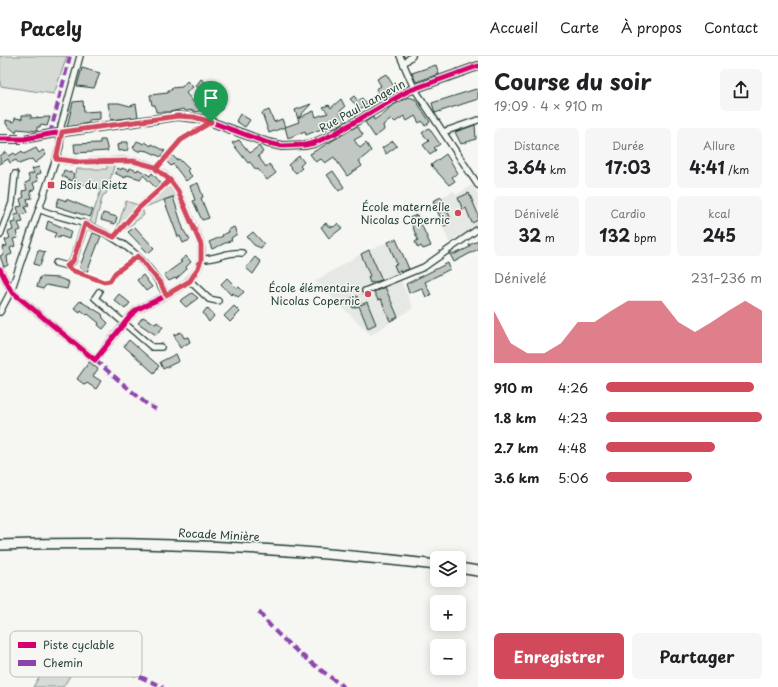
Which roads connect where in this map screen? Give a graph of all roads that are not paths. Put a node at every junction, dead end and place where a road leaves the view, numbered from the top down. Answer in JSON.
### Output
{"nodes":[{"id":1,"x":80,"y":56,"type":"edge"},
{"id":2,"x":400,"y":56,"type":"edge"},
{"id":3,"x":412,"y":56,"type":"edge"},
{"id":4,"x":404,"y":63,"type":"junction"},
{"id":5,"x":478,"y":66,"type":"edge"},
{"id":6,"x":414,"y":88,"type":"junction"},
{"id":7,"x":478,"y":120,"type":"edge"},
{"id":8,"x":62,"y":132,"type":"junction"},
{"id":9,"x":443,"y":132,"type":"junction"},
{"id":10,"x":0,"y":139,"type":"edge"},
{"id":11,"x":56,"y":159,"type":"junction"},
{"id":12,"x":15,"y":174,"type":"dead end"},
{"id":13,"x":478,"y":185,"type":"edge"},
{"id":14,"x":39,"y":209,"type":"junction"},
{"id":15,"x":85,"y":224,"type":"junction"},
{"id":16,"x":478,"y":229,"type":"edge"},
{"id":17,"x":0,"y":235,"type":"edge"},
{"id":18,"x":242,"y":253,"type":"dead end"},
{"id":19,"x":201,"y":260,"type":"junction"},
{"id":20,"x":56,"y":263,"type":"dead end"},
{"id":21,"x":0,"y":269,"type":"edge"},
{"id":22,"x":190,"y":281,"type":"junction"},
{"id":23,"x":11,"y":291,"type":"junction"},
{"id":24,"x":365,"y":291,"type":"dead end"},
{"id":25,"x":99,"y":292,"type":"dead end"},
{"id":26,"x":166,"y":295,"type":"junction"},
{"id":27,"x":218,"y":302,"type":"dead end"},
{"id":28,"x":0,"y":312,"type":"edge"},
{"id":29,"x":124,"y":324,"type":"junction"},
{"id":30,"x":161,"y":347,"type":"dead end"},
{"id":31,"x":0,"y":539,"type":"edge"},
{"id":32,"x":0,"y":545,"type":"edge"},
{"id":33,"x":430,"y":559,"type":"edge"},
{"id":34,"x":466,"y":563,"type":"edge"},
{"id":35,"x":430,"y":565,"type":"edge"},
{"id":36,"x":478,"y":565,"type":"edge"},
{"id":37,"x":466,"y":569,"type":"edge"},
{"id":38,"x":478,"y":571,"type":"edge"}],
"edges":[{"from":1,"to":8,"type":"street"},
{"from":2,"to":4,"type":"street"},
{"from":3,"to":4,"type":"street"},
{"from":4,"to":6,"type":"street"},
{"from":5,"to":6,"type":"street","name":"Rue Paul Langevin"},
{"from":6,"to":8,"type":"street","name":"Rue Paul Langevin"},
{"from":6,"to":9,"type":"street"},
{"from":7,"to":9,"type":"street"},
{"from":8,"to":10,"type":"street","name":"Rue Paul Langevin"},
{"from":8,"to":11,"type":"street"},
{"from":9,"to":13,"type":"street"},
{"from":11,"to":14,"type":"street"},
{"from":11,"to":19,"type":"street"},
{"from":12,"to":17,"type":"street"},
{"from":14,"to":15,"type":"street"},
{"from":14,"to":23,"type":"street"},
{"from":15,"to":20,"type":"street"},
{"from":15,"to":26,"type":"street"},
{"from":16,"to":24,"type":"street"},
{"from":18,"to":19,"type":"street"},
{"from":19,"to":22,"type":"street"},
{"from":21,"to":23,"type":"street"},
{"from":22,"to":26,"type":"street"},
{"from":22,"to":27,"type":"street"},
{"from":23,"to":28,"type":"street"},
{"from":23,"to":29,"type":"street"},
{"from":25,"to":29,"type":"street"},
{"from":26,"to":29,"type":"street"},
{"from":29,"to":30,"type":"street"},
{"from":31,"to":33,"type":"highway","name":"Rocade Minière"},
{"from":32,"to":35,"type":"highway","name":"Rocade Minière"},
{"from":34,"to":36,"type":"highway"},
{"from":37,"to":38,"type":"highway"}]}
